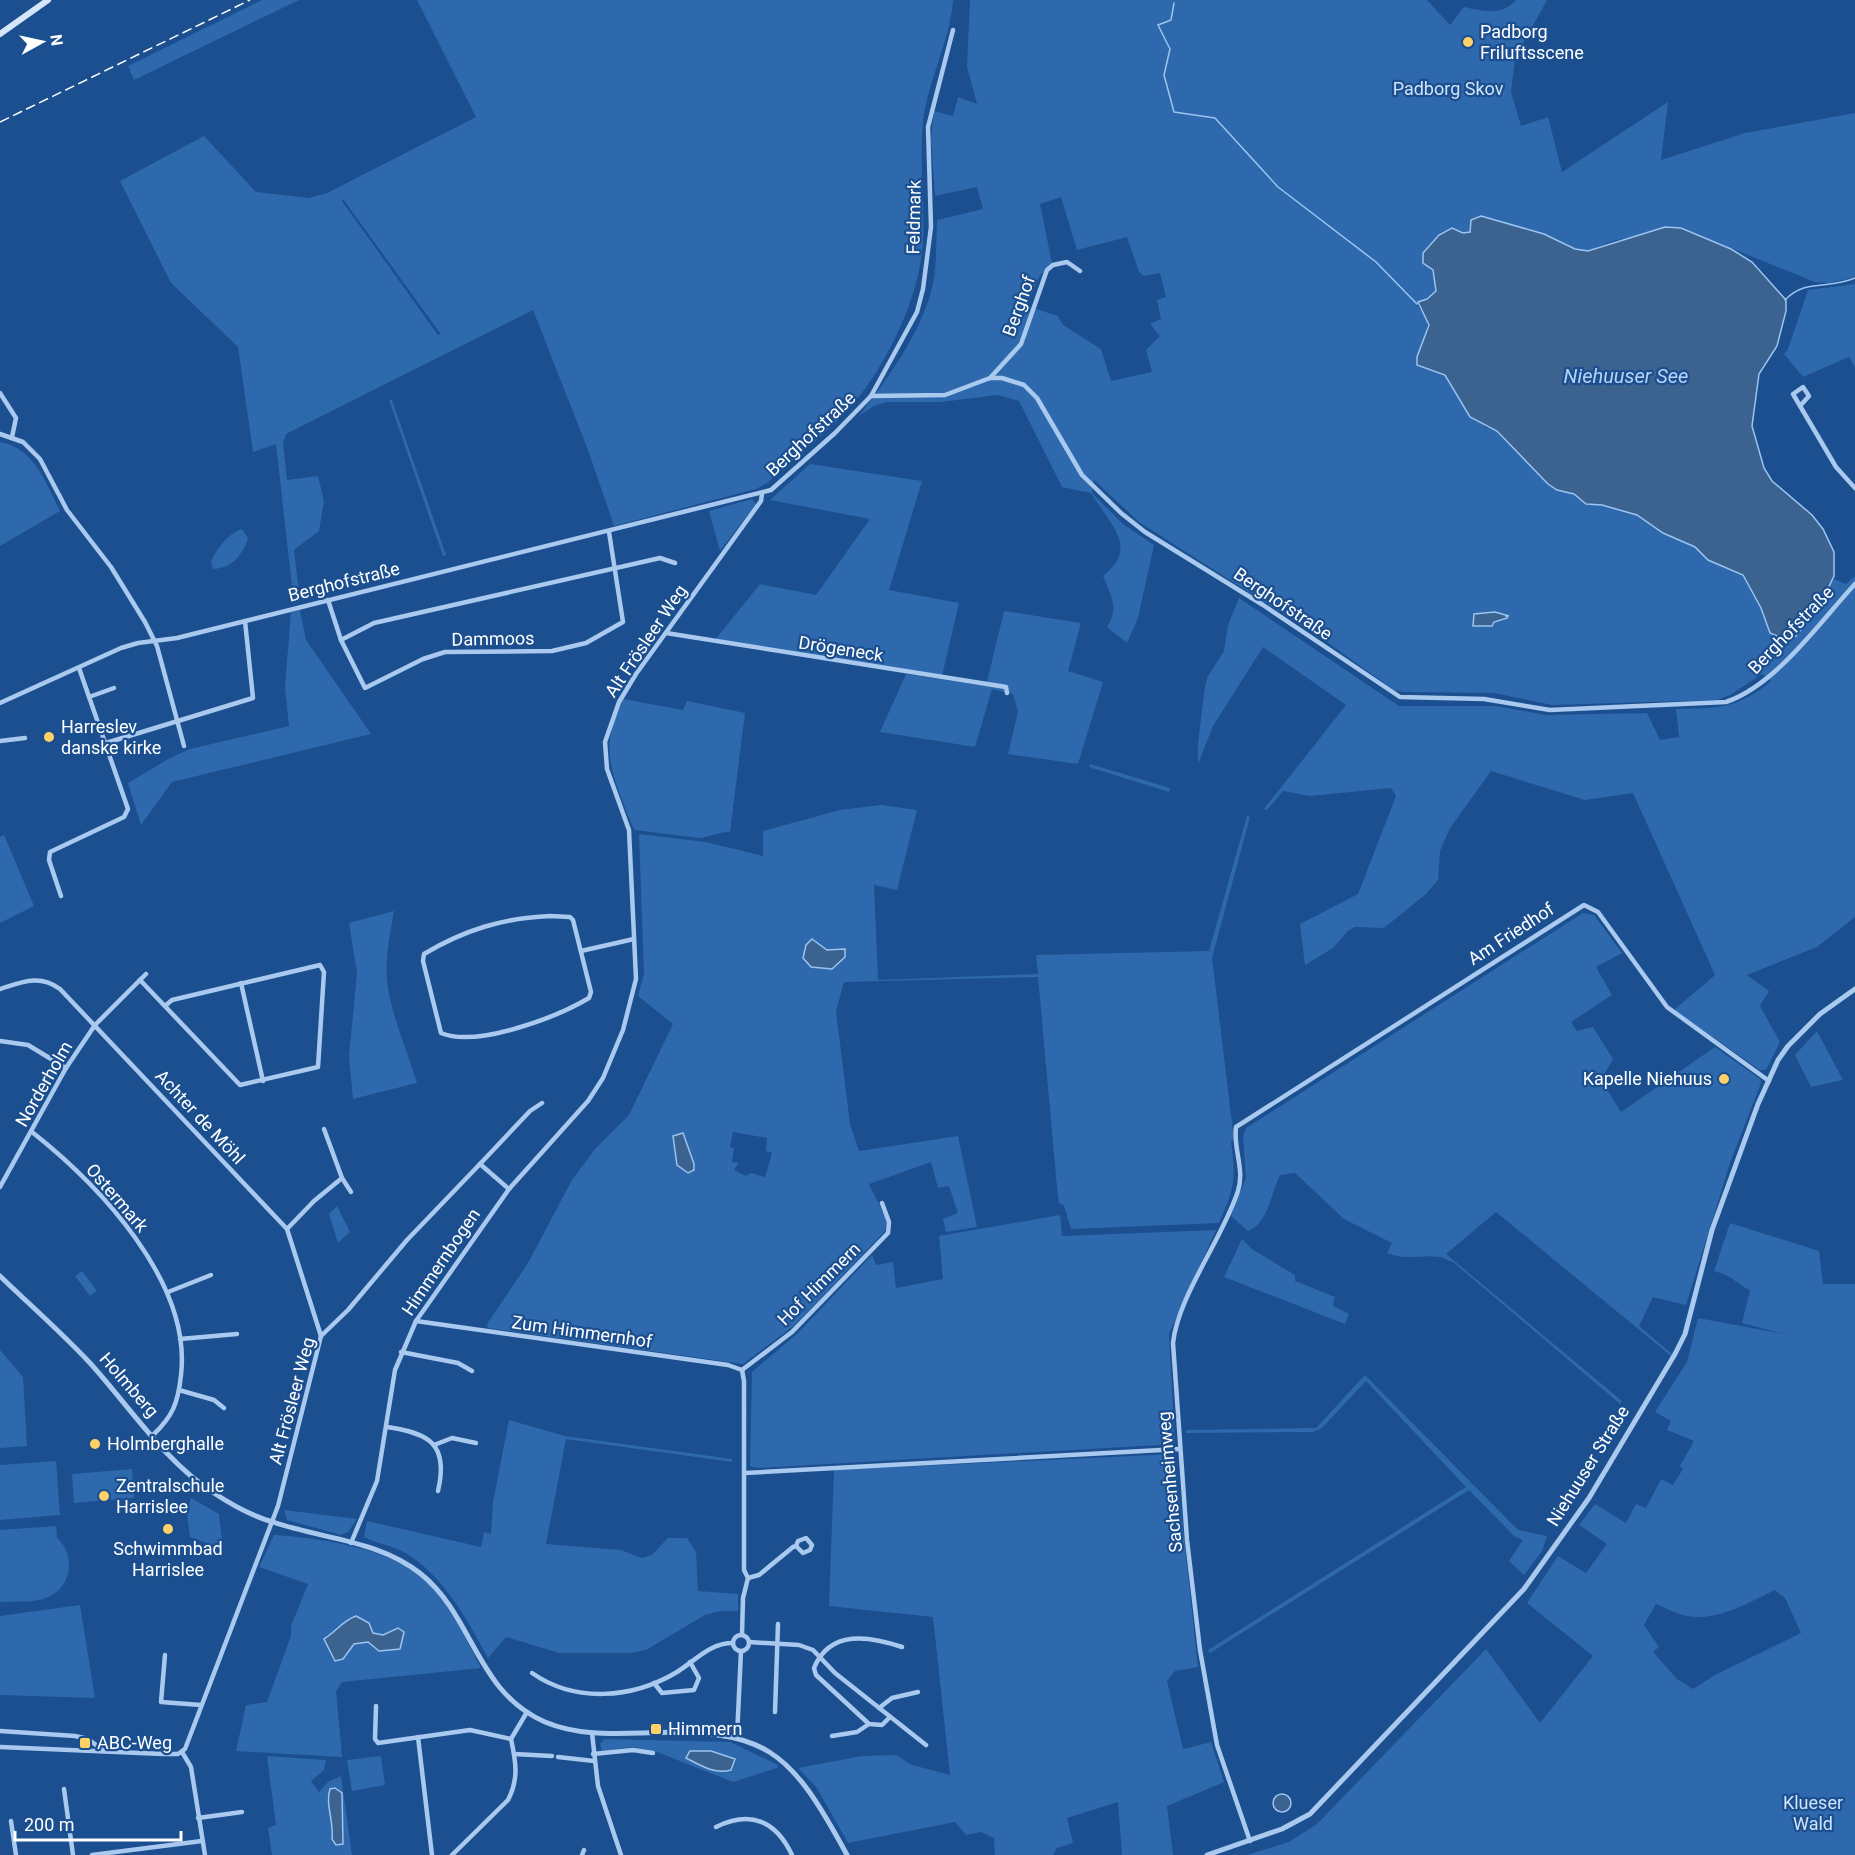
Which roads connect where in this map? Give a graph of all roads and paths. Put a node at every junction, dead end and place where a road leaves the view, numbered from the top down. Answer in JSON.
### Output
{"nodes":[{"id":1,"x":48,"y":0,"type":"edge"},
{"id":2,"x":953,"y":30,"type":"dead end"},
{"id":3,"x":0,"y":34,"type":"edge"},
{"id":4,"x":1080,"y":271,"type":"dead end"},
{"id":5,"x":990,"y":378,"type":"junction"},
{"id":6,"x":0,"y":393,"type":"edge"},
{"id":7,"x":871,"y":396,"type":"junction"},
{"id":8,"x":1800,"y":405,"type":"dead end"},
{"id":9,"x":0,"y":434,"type":"edge"},
{"id":10,"x":12,"y":437,"type":"junction"},
{"id":11,"x":1855,"y":488,"type":"edge"},
{"id":12,"x":762,"y":494,"type":"junction"},
{"id":13,"x":609,"y":532,"type":"junction"},
{"id":14,"x":675,"y":563,"type":"dead end"},
{"id":15,"x":616,"y":569,"type":"junction"},
{"id":16,"x":1855,"y":584,"type":"edge"},
{"id":17,"x":328,"y":600,"type":"junction"},
{"id":18,"x":245,"y":621,"type":"junction"},
{"id":19,"x":666,"y":633,"type":"junction"},
{"id":20,"x":154,"y":640,"type":"junction"},
{"id":21,"x":341,"y":640,"type":"junction"},
{"id":22,"x":79,"y":668,"type":"junction"},
{"id":23,"x":114,"y":688,"type":"dead end"},
{"id":24,"x":1007,"y":693,"type":"dead end"},
{"id":25,"x":89,"y":697,"type":"junction"},
{"id":26,"x":0,"y":703,"type":"edge"},
{"id":27,"x":177,"y":720,"type":"junction"},
{"id":28,"x":25,"y":738,"type":"dead end"},
{"id":29,"x":0,"y":741,"type":"edge"},
{"id":30,"x":106,"y":743,"type":"junction"},
{"id":31,"x":184,"y":746,"type":"dead end"},
{"id":32,"x":61,"y":896,"type":"dead end"},
{"id":33,"x":634,"y":939,"type":"junction"},
{"id":34,"x":581,"y":951,"type":"junction"},
{"id":35,"x":146,"y":974,"type":"dead end"},
{"id":36,"x":140,"y":980,"type":"junction"},
{"id":37,"x":241,"y":982,"type":"junction"},
{"id":38,"x":0,"y":988,"type":"edge"},
{"id":39,"x":1855,"y":989,"type":"edge"},
{"id":40,"x":165,"y":1006,"type":"junction"},
{"id":41,"x":95,"y":1025,"type":"junction"},
{"id":42,"x":623,"y":1030,"type":"joint"},
{"id":43,"x":0,"y":1041,"type":"edge"},
{"id":44,"x":66,"y":1068,"type":"junction"},
{"id":45,"x":264,"y":1081,"type":"junction"},
{"id":46,"x":1768,"y":1081,"type":"junction"},
{"id":47,"x":542,"y":1103,"type":"dead end"},
{"id":48,"x":1236,"y":1127,"type":"joint"},
{"id":49,"x":324,"y":1129,"type":"dead end"},
{"id":50,"x":32,"y":1131,"type":"junction"},
{"id":51,"x":480,"y":1164,"type":"junction"},
{"id":52,"x":342,"y":1178,"type":"junction"},
{"id":53,"x":0,"y":1187,"type":"edge"},
{"id":54,"x":509,"y":1189,"type":"junction"},
{"id":55,"x":351,"y":1192,"type":"dead end"},
{"id":56,"x":882,"y":1203,"type":"dead end"},
{"id":57,"x":287,"y":1229,"type":"junction"},
{"id":58,"x":210,"y":1275,"type":"dead end"},
{"id":59,"x":0,"y":1276,"type":"edge"},
{"id":60,"x":168,"y":1292,"type":"junction"},
{"id":61,"x":417,"y":1321,"type":"junction"},
{"id":62,"x":237,"y":1334,"type":"dead end"},
{"id":63,"x":321,"y":1336,"type":"junction"},
{"id":64,"x":180,"y":1339,"type":"junction"},
{"id":65,"x":401,"y":1352,"type":"junction"},
{"id":66,"x":742,"y":1370,"type":"junction"},
{"id":67,"x":472,"y":1371,"type":"dead end"},
{"id":68,"x":179,"y":1390,"type":"junction"},
{"id":69,"x":224,"y":1408,"type":"dead end"},
{"id":70,"x":387,"y":1427,"type":"junction"},
{"id":71,"x":153,"y":1435,"type":"junction"},
{"id":72,"x":476,"y":1443,"type":"dead end"},
{"id":73,"x":434,"y":1445,"type":"junction"},
{"id":74,"x":1179,"y":1449,"type":"junction"},
{"id":75,"x":745,"y":1473,"type":"junction"},
{"id":76,"x":438,"y":1491,"type":"dead end"},
{"id":77,"x":272,"y":1522,"type":"junction"},
{"id":78,"x":351,"y":1543,"type":"junction"},
{"id":79,"x":796,"y":1546,"type":"dead end"},
{"id":80,"x":748,"y":1578,"type":"junction"},
{"id":81,"x":778,"y":1624,"type":"dead end"},
{"id":82,"x":742,"y":1635,"type":"junction"},
{"id":83,"x":749,"y":1642,"type":"junction"},
{"id":84,"x":734,"y":1643,"type":"junction"},
{"id":85,"x":778,"y":1644,"type":"junction"},
{"id":86,"x":902,"y":1647,"type":"dead end"},
{"id":87,"x":741,"y":1651,"type":"junction"},
{"id":88,"x":165,"y":1655,"type":"dead end"},
{"id":89,"x":820,"y":1656,"type":"junction"},
{"id":90,"x":690,"y":1662,"type":"junction"},
{"id":91,"x":532,"y":1673,"type":"dead end"},
{"id":92,"x":654,"y":1683,"type":"junction"},
{"id":93,"x":918,"y":1692,"type":"dead end"},
{"id":94,"x":201,"y":1706,"type":"junction"},
{"id":95,"x":376,"y":1706,"type":"dead end"},
{"id":96,"x":879,"y":1708,"type":"junction"},
{"id":97,"x":527,"y":1712,"type":"junction"},
{"id":98,"x":775,"y":1712,"type":"dead end"},
{"id":99,"x":890,"y":1717,"type":"junction"},
{"id":100,"x":869,"y":1724,"type":"junction"},
{"id":101,"x":0,"y":1731,"type":"edge"},
{"id":102,"x":592,"y":1733,"type":"junction"},
{"id":103,"x":832,"y":1736,"type":"dead end"},
{"id":104,"x":418,"y":1737,"type":"junction"},
{"id":105,"x":737,"y":1737,"type":"junction"},
{"id":106,"x":511,"y":1739,"type":"junction"},
{"id":107,"x":926,"y":1745,"type":"dead end"},
{"id":108,"x":0,"y":1747,"type":"edge"},
{"id":109,"x":104,"y":1751,"type":"junction"},
{"id":110,"x":182,"y":1752,"type":"junction"},
{"id":111,"x":653,"y":1753,"type":"dead end"},
{"id":112,"x":514,"y":1754,"type":"junction"},
{"id":113,"x":593,"y":1754,"type":"junction"},
{"id":114,"x":552,"y":1756,"type":"dead end"},
{"id":115,"x":558,"y":1757,"type":"dead end"},
{"id":116,"x":594,"y":1761,"type":"junction"},
{"id":117,"x":64,"y":1790,"type":"dead end"},
{"id":118,"x":242,"y":1812,"type":"dead end"},
{"id":119,"x":198,"y":1818,"type":"junction"},
{"id":120,"x":11,"y":1821,"type":"dead end"},
{"id":121,"x":716,"y":1827,"type":"dead end"},
{"id":122,"x":202,"y":1841,"type":"junction"},
{"id":123,"x":1250,"y":1841,"type":"junction"},
{"id":124,"x":16,"y":1855,"type":"edge"},
{"id":125,"x":73,"y":1855,"type":"edge"},
{"id":126,"x":92,"y":1855,"type":"edge"},
{"id":127,"x":205,"y":1855,"type":"edge"},
{"id":128,"x":432,"y":1855,"type":"edge"},
{"id":129,"x":452,"y":1855,"type":"edge"},
{"id":130,"x":621,"y":1855,"type":"edge"},
{"id":131,"x":792,"y":1855,"type":"edge"},
{"id":132,"x":847,"y":1855,"type":"edge"},
{"id":133,"x":1207,"y":1855,"type":"edge"}],
"edges":[{"from":1,"to":3,"type":"main road"},
{"from":2,"to":7,"type":"street","name":"Feldmark"},
{"from":4,"to":5,"type":"street","name":"Berghof"},
{"from":5,"to":7,"type":"street","name":"Berghofstraße"},
{"from":5,"to":16,"type":"street","name":"Berghofstraße"},
{"from":6,"to":10,"type":"street"},
{"from":7,"to":12,"type":"street","name":"Berghofstraße"},
{"from":8,"to":11,"type":"street"},
{"from":9,"to":10,"type":"street"},
{"from":10,"to":20,"type":"street"},
{"from":12,"to":13,"type":"street","name":"Berghofstraße"},
{"from":12,"to":19,"type":"street","name":"Alt Frösleer Weg"},
{"from":13,"to":15,"type":"street","name":"Dammoos"},
{"from":13,"to":17,"type":"street","name":"Berghofstraße"},
{"from":14,"to":15,"type":"street","name":"Dammoos"},
{"from":15,"to":21,"type":"street","name":"Dammoos"},
{"from":15,"to":21,"type":"street","name":"Dammoos"},
{"from":17,"to":18,"type":"street","name":"Berghofstraße"},
{"from":17,"to":21,"type":"street","name":"Dammoos"},
{"from":18,"to":20,"type":"street","name":"Berghofstraße"},
{"from":18,"to":27,"type":"street"},
{"from":19,"to":24,"type":"street","name":"Drögeneck"},
{"from":19,"to":33,"type":"street","name":"Alt Frösleer Weg"},
{"from":20,"to":22,"type":"street","name":"Berghofstraße"},
{"from":20,"to":27,"type":"street"},
{"from":22,"to":25,"type":"street"},
{"from":22,"to":26,"type":"street","name":"Berghofstraße"},
{"from":23,"to":25,"type":"street"},
{"from":25,"to":30,"type":"street"},
{"from":27,"to":30,"type":"street"},
{"from":27,"to":31,"type":"street"},
{"from":28,"to":29,"type":"street"},
{"from":30,"to":32,"type":"street"},
{"from":33,"to":34,"type":"street"},
{"from":33,"to":42,"type":"street","name":"Alt Frösleer Weg"},
{"from":34,"to":34,"type":"street"},
{"from":35,"to":36,"type":"street","name":"Norderholm"},
{"from":36,"to":40,"type":"street"},
{"from":36,"to":41,"type":"street","name":"Norderholm"},
{"from":37,"to":40,"type":"street"},
{"from":37,"to":45,"type":"street"},
{"from":37,"to":45,"type":"street"},
{"from":38,"to":41,"type":"street","name":"Achter de Möhl"},
{"from":39,"to":46,"type":"street","name":"Niehuuser Straße"},
{"from":40,"to":45,"type":"street"},
{"from":41,"to":44,"type":"street","name":"Norderholm"},
{"from":41,"to":57,"type":"street","name":"Achter de Möhl"},
{"from":42,"to":54,"type":"street","name":"Himmernbogen"},
{"from":43,"to":44,"type":"street"},
{"from":44,"to":50,"type":"street","name":"Norderholm"},
{"from":46,"to":48,"type":"street","name":"Am Friedhof"},
{"from":46,"to":123,"type":"street","name":"Niehuuser Straße"},
{"from":47,"to":51,"type":"street","name":"Alt Frösleer Weg"},
{"from":48,"to":74,"type":"street","name":"Sachsenheimweg"},
{"from":49,"to":52,"type":"street"},
{"from":50,"to":53,"type":"street","name":"Norderholm"},
{"from":50,"to":60,"type":"street","name":"Ostermark"},
{"from":51,"to":54,"type":"street"},
{"from":51,"to":63,"type":"street","name":"Alt Frösleer Weg"},
{"from":52,"to":55,"type":"street"},
{"from":52,"to":57,"type":"street"},
{"from":54,"to":61,"type":"street","name":"Himmernbogen"},
{"from":56,"to":66,"type":"street","name":"Hof Himmern"},
{"from":57,"to":63,"type":"street","name":"Achter de Möhl"},
{"from":58,"to":60,"type":"street"},
{"from":59,"to":71,"type":"street","name":"Holmberg"},
{"from":60,"to":64,"type":"street","name":"Ostermark"},
{"from":61,"to":65,"type":"street","name":"Himmernbogen"},
{"from":61,"to":66,"type":"street","name":"Zum Himmernhof"},
{"from":62,"to":64,"type":"street"},
{"from":63,"to":77,"type":"street","name":"Alt Frösleer Weg"},
{"from":64,"to":68,"type":"street","name":"Ostermark"},
{"from":65,"to":67,"type":"street"},
{"from":65,"to":70,"type":"street","name":"Himmernbogen"},
{"from":66,"to":75,"type":"street"},
{"from":68,"to":69,"type":"street"},
{"from":68,"to":71,"type":"street","name":"Ostermark"},
{"from":70,"to":73,"type":"street"},
{"from":70,"to":78,"type":"street","name":"Himmernbogen"},
{"from":71,"to":77,"type":"street","name":"Holmberg"},
{"from":72,"to":73,"type":"street"},
{"from":73,"to":76,"type":"street"},
{"from":74,"to":75,"type":"street"},
{"from":74,"to":123,"type":"street","name":"Sachsenheimweg"},
{"from":75,"to":80,"type":"street"},
{"from":77,"to":78,"type":"street","name":"Holmberg"},
{"from":77,"to":94,"type":"street","name":"Alt Frösleer Weg"},
{"from":78,"to":97,"type":"street","name":"Holmberg"},
{"from":79,"to":80,"type":"street"},
{"from":80,"to":82,"type":"street"},
{"from":81,"to":85,"type":"street"},
{"from":82,"to":83,"type":"street"},
{"from":82,"to":84,"type":"street"},
{"from":83,"to":85,"type":"street"},
{"from":83,"to":87,"type":"street"},
{"from":84,"to":87,"type":"street"},
{"from":84,"to":90,"type":"street"},
{"from":85,"to":89,"type":"street"},
{"from":85,"to":98,"type":"street"},
{"from":86,"to":89,"type":"street"},
{"from":87,"to":105,"type":"street"},
{"from":88,"to":94,"type":"street"},
{"from":89,"to":96,"type":"street"},
{"from":89,"to":100,"type":"street"},
{"from":90,"to":92,"type":"street"},
{"from":90,"to":92,"type":"street"},
{"from":91,"to":92,"type":"street"},
{"from":93,"to":96,"type":"street"},
{"from":94,"to":110,"type":"street","name":"Alt Frösleer Weg"},
{"from":95,"to":104,"type":"street"},
{"from":96,"to":99,"type":"street"},
{"from":97,"to":102,"type":"street","name":"Holmberg"},
{"from":97,"to":106,"type":"street"},
{"from":99,"to":100,"type":"street"},
{"from":99,"to":107,"type":"street"},
{"from":100,"to":103,"type":"street"},
{"from":101,"to":109,"type":"street"},
{"from":102,"to":105,"type":"street","name":"Holmberg"},
{"from":102,"to":113,"type":"street"},
{"from":104,"to":106,"type":"street"},
{"from":104,"to":128,"type":"street"},
{"from":105,"to":132,"type":"street","name":"Holmberg"},
{"from":106,"to":112,"type":"street"},
{"from":108,"to":109,"type":"street"},
{"from":109,"to":110,"type":"street"},
{"from":110,"to":119,"type":"street"},
{"from":111,"to":113,"type":"street"},
{"from":112,"to":114,"type":"street"},
{"from":112,"to":129,"type":"street"},
{"from":113,"to":116,"type":"street"},
{"from":115,"to":116,"type":"street"},
{"from":116,"to":130,"type":"street"},
{"from":117,"to":125,"type":"street"},
{"from":118,"to":119,"type":"street"},
{"from":119,"to":122,"type":"street"},
{"from":120,"to":124,"type":"street"},
{"from":121,"to":131,"type":"street"},
{"from":122,"to":126,"type":"street"},
{"from":122,"to":127,"type":"street"},
{"from":123,"to":133,"type":"street","name":"Niehuuser Straße"}]}
